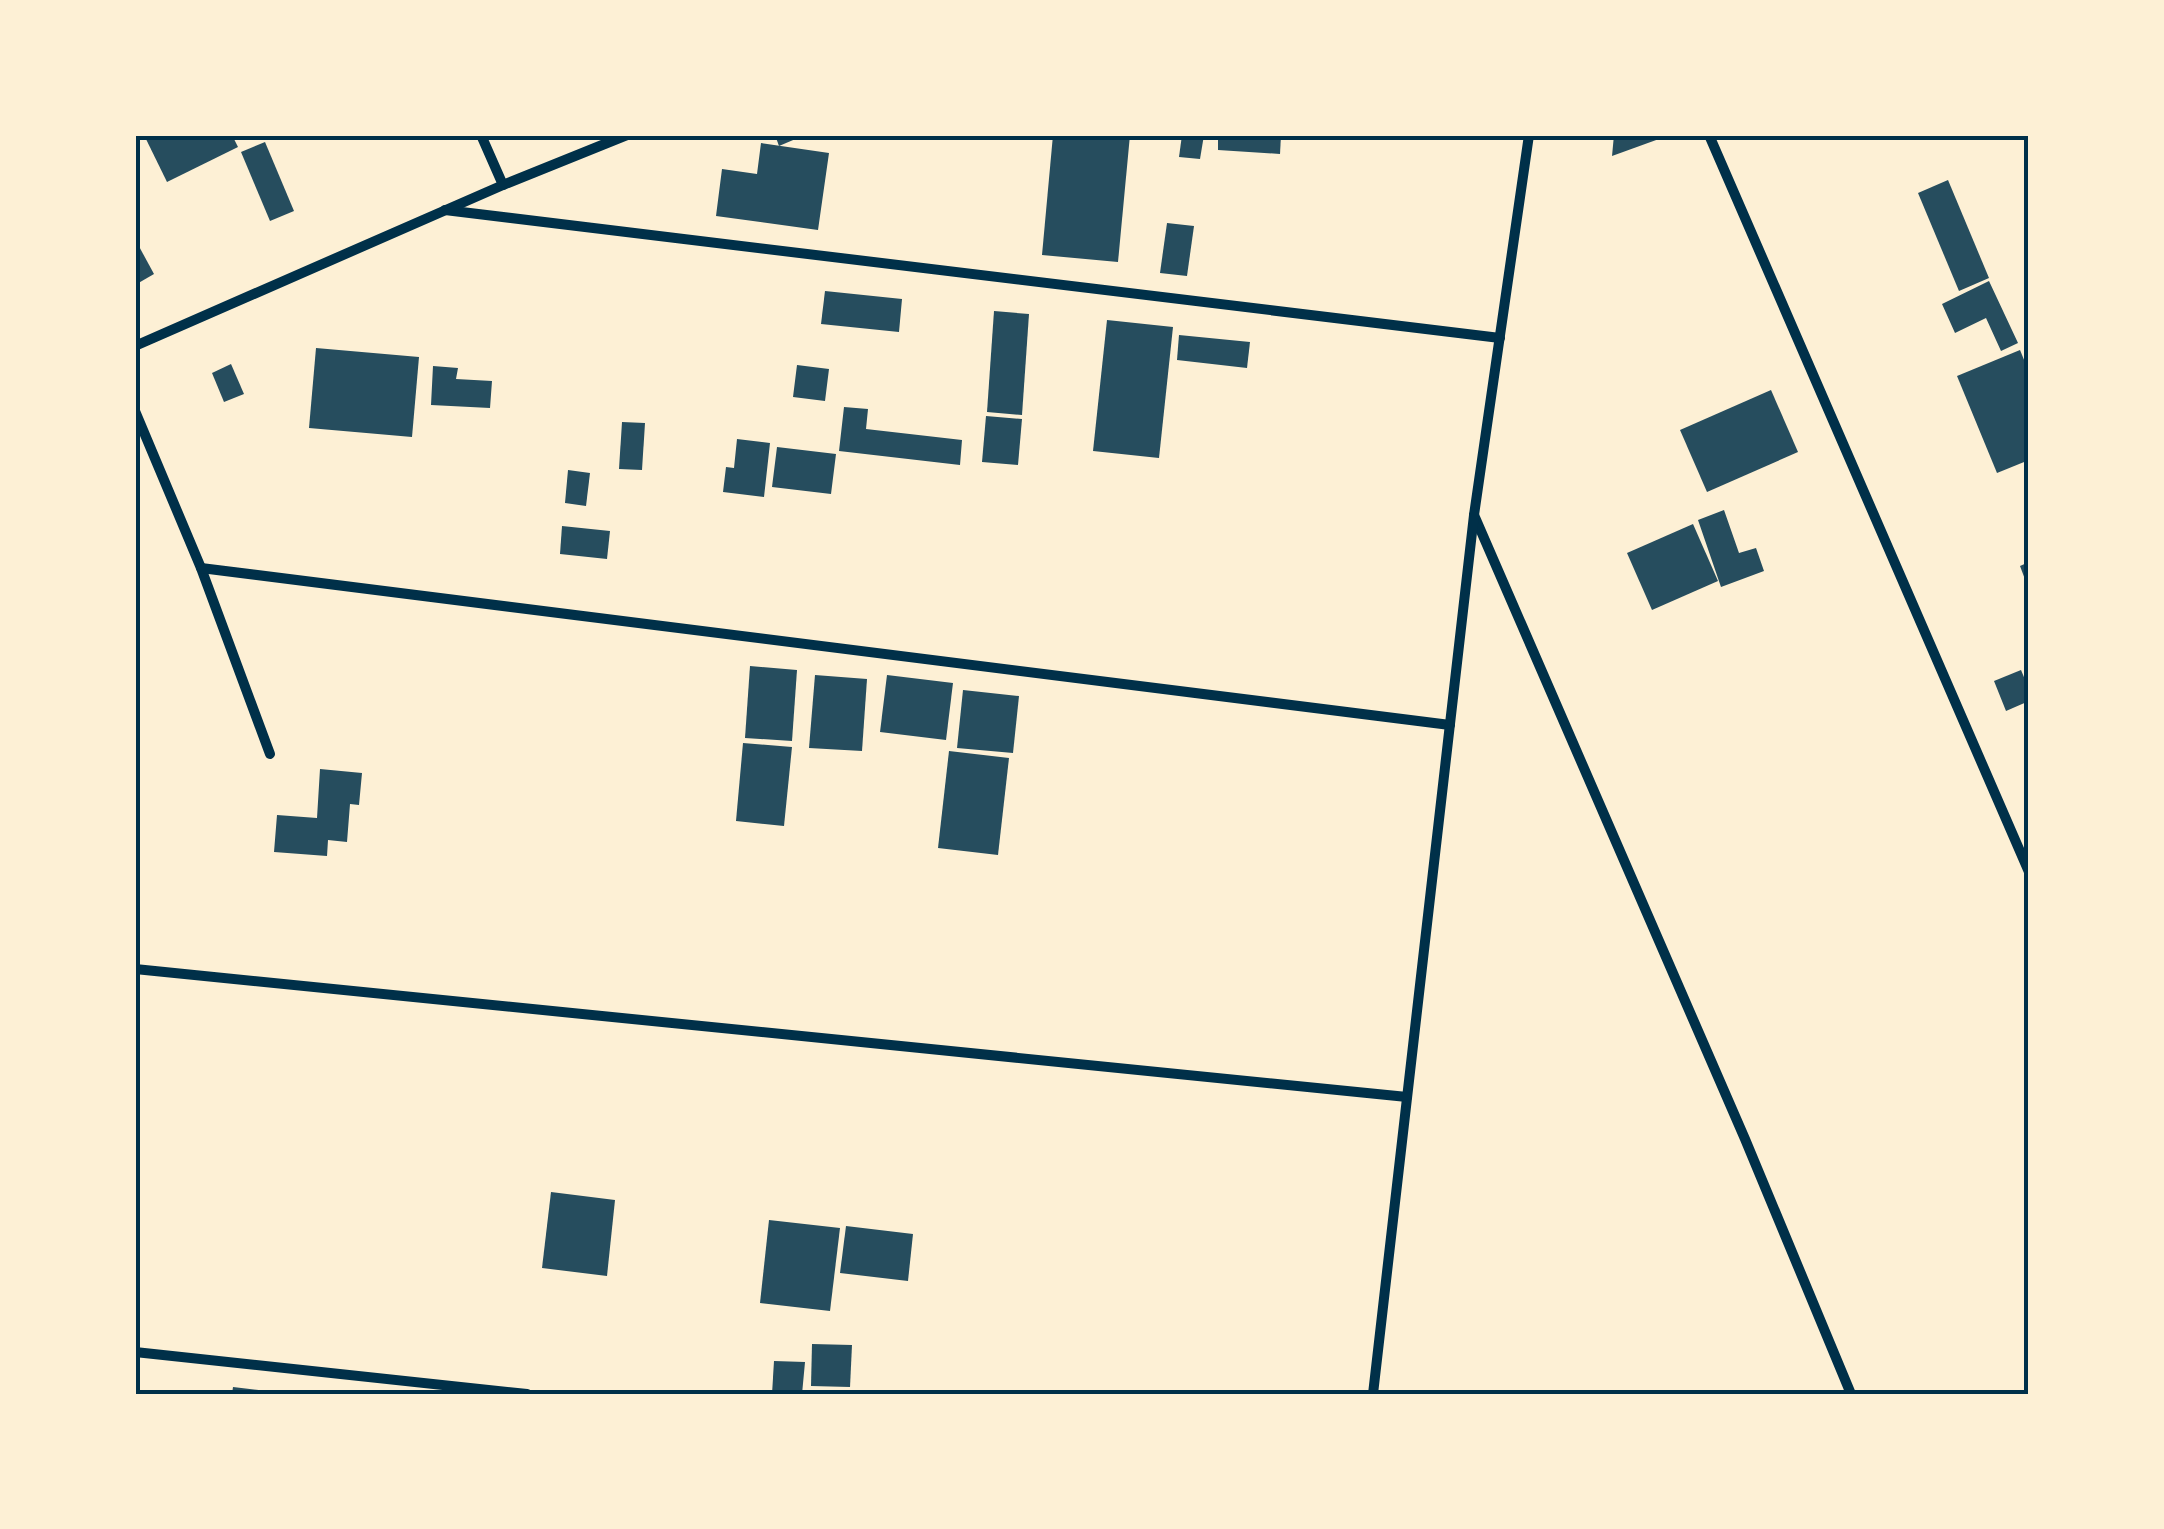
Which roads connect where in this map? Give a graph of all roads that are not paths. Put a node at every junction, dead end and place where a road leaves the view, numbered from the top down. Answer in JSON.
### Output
{"nodes":[{"id":1,"x":481,"y":135,"type":"edge"},
{"id":2,"x":627,"y":135,"type":"edge"},
{"id":3,"x":1529,"y":135,"type":"edge"},
{"id":4,"x":1708,"y":135,"type":"edge"},
{"id":5,"x":503,"y":184,"type":"junction"},
{"id":6,"x":446,"y":210,"type":"junction"},
{"id":7,"x":1500,"y":338,"type":"junction"},
{"id":8,"x":137,"y":341,"type":"edge"},
{"id":9,"x":135,"y":411,"type":"edge"},
{"id":10,"x":1474,"y":514,"type":"junction"},
{"id":11,"x":201,"y":568,"type":"junction"},
{"id":12,"x":1450,"y":725,"type":"junction"},
{"id":13,"x":270,"y":754,"type":"dead end"},
{"id":14,"x":2029,"y":872,"type":"edge"},
{"id":15,"x":135,"y":969,"type":"edge"},
{"id":16,"x":1407,"y":1097,"type":"junction"},
{"id":17,"x":135,"y":1352,"type":"edge"},
{"id":18,"x":526,"y":1394,"type":"edge"},
{"id":19,"x":1373,"y":1394,"type":"edge"},
{"id":20,"x":1851,"y":1394,"type":"edge"}],
"edges":[{"from":1,"to":5,"type":"street"},
{"from":2,"to":5,"type":"street"},
{"from":3,"to":7,"type":"street"},
{"from":4,"to":14,"type":"street"},
{"from":5,"to":6,"type":"street"},
{"from":6,"to":7,"type":"street"},
{"from":6,"to":8,"type":"street"},
{"from":7,"to":10,"type":"street"},
{"from":9,"to":11,"type":"street"},
{"from":10,"to":12,"type":"street"},
{"from":10,"to":20,"type":"street"},
{"from":11,"to":12,"type":"street"},
{"from":11,"to":13,"type":"street"},
{"from":12,"to":16,"type":"street"},
{"from":15,"to":16,"type":"street"},
{"from":16,"to":19,"type":"street"},
{"from":17,"to":18,"type":"street"}]}
